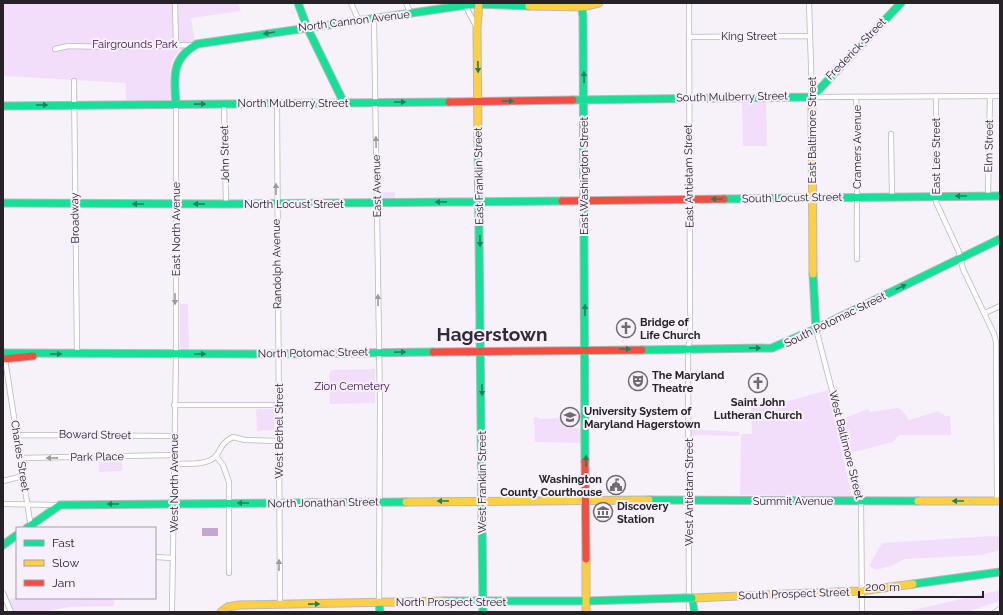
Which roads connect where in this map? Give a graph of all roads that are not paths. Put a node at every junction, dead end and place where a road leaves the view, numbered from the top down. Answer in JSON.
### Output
{"nodes":[{"id":1,"x":175,"y":3,"type":"edge"},
{"id":2,"x":298,"y":3,"type":"edge"},
{"id":3,"x":351,"y":3,"type":"edge"},
{"id":4,"x":406,"y":3,"type":"edge"},
{"id":5,"x":479,"y":3,"type":"edge"},
{"id":6,"x":599,"y":3,"type":"edge"},
{"id":7,"x":689,"y":3,"type":"edge"},
{"id":8,"x":809,"y":3,"type":"edge"},
{"id":9,"x":901,"y":3,"type":"edge"},
{"id":10,"x":464,"y":4,"type":"edge"},
{"id":11,"x":581,"y":5,"type":"edge"},
{"id":12,"x":411,"y":14,"type":"junction"},
{"id":13,"x":374,"y":19,"type":"junction"},
{"id":14,"x":358,"y":21,"type":"junction"},
{"id":15,"x":307,"y":27,"type":"junction"},
{"id":16,"x":477,"y":28,"type":"junction"},
{"id":17,"x":689,"y":36,"type":"junction"},
{"id":18,"x":809,"y":36,"type":"junction"},
{"id":19,"x":197,"y":44,"type":"junction"},
{"id":20,"x":176,"y":45,"type":"junction"},
{"id":21,"x":55,"y":49,"type":"dead end"},
{"id":22,"x":74,"y":82,"type":"dead end"},
{"id":23,"x":856,"y":96,"type":"junction"},
{"id":24,"x":936,"y":96,"type":"junction"},
{"id":25,"x":990,"y":96,"type":"junction"},
{"id":26,"x":1000,"y":96,"type":"edge"},
{"id":27,"x":688,"y":97,"type":"junction"},
{"id":28,"x":812,"y":97,"type":"junction"},
{"id":29,"x":584,"y":100,"type":"junction"},
{"id":30,"x":376,"y":102,"type":"junction"},
{"id":31,"x":478,"y":102,"type":"junction"},
{"id":32,"x":224,"y":103,"type":"junction"},
{"id":33,"x":277,"y":103,"type":"junction"},
{"id":34,"x":344,"y":103,"type":"junction"},
{"id":35,"x":176,"y":104,"type":"junction"},
{"id":36,"x":73,"y":105,"type":"junction"},
{"id":37,"x":3,"y":106,"type":"edge"},
{"id":38,"x":891,"y":134,"type":"dead end"},
{"id":39,"x":935,"y":196,"type":"junction"},
{"id":40,"x":988,"y":196,"type":"junction"},
{"id":41,"x":1000,"y":196,"type":"edge"},
{"id":42,"x":857,"y":197,"type":"junction"},
{"id":43,"x":892,"y":197,"type":"junction"},
{"id":44,"x":812,"y":198,"type":"junction"},
{"id":45,"x":690,"y":199,"type":"junction"},
{"id":46,"x":584,"y":200,"type":"junction"},
{"id":47,"x":480,"y":202,"type":"junction"},
{"id":48,"x":3,"y":203,"type":"edge"},
{"id":49,"x":377,"y":203,"type":"junction"},
{"id":50,"x":75,"y":204,"type":"junction"},
{"id":51,"x":176,"y":204,"type":"junction"},
{"id":52,"x":226,"y":204,"type":"junction"},
{"id":53,"x":276,"y":204,"type":"junction"},
{"id":54,"x":1000,"y":240,"type":"edge"},
{"id":55,"x":961,"y":258,"type":"junction"},
{"id":56,"x":857,"y":259,"type":"dead end"},
{"id":57,"x":1000,"y":306,"type":"edge"},
{"id":58,"x":984,"y":313,"type":"junction"},
{"id":59,"x":816,"y":329,"type":"junction"},
{"id":60,"x":586,"y":349,"type":"junction"},
{"id":61,"x":688,"y":349,"type":"junction"},
{"id":62,"x":482,"y":352,"type":"junction"},
{"id":63,"x":379,"y":353,"type":"junction"},
{"id":64,"x":77,"y":354,"type":"junction"},
{"id":65,"x":176,"y":354,"type":"junction"},
{"id":66,"x":279,"y":354,"type":"junction"},
{"id":67,"x":4,"y":357,"type":"edge"},
{"id":68,"x":174,"y":405,"type":"junction"},
{"id":69,"x":278,"y":406,"type":"junction"},
{"id":70,"x":17,"y":435,"type":"junction"},
{"id":71,"x":174,"y":436,"type":"junction"},
{"id":72,"x":279,"y":440,"type":"junction"},
{"id":73,"x":175,"y":455,"type":"junction"},
{"id":74,"x":216,"y":456,"type":"junction"},
{"id":75,"x":20,"y":458,"type":"junction"},
{"id":76,"x":998,"y":463,"type":"edge"},
{"id":77,"x":175,"y":464,"type":"junction"},
{"id":78,"x":23,"y":476,"type":"junction"},
{"id":79,"x":3,"y":481,"type":"edge"},
{"id":80,"x":586,"y":500,"type":"junction"},
{"id":81,"x":688,"y":500,"type":"junction"},
{"id":82,"x":482,"y":501,"type":"junction"},
{"id":83,"x":999,"y":501,"type":"edge"},
{"id":84,"x":379,"y":502,"type":"junction"},
{"id":85,"x":861,"y":502,"type":"junction"},
{"id":86,"x":279,"y":503,"type":"junction"},
{"id":87,"x":3,"y":504,"type":"edge"},
{"id":88,"x":174,"y":504,"type":"junction"},
{"id":89,"x":229,"y":504,"type":"junction"},
{"id":90,"x":28,"y":505,"type":"junction"},
{"id":91,"x":60,"y":505,"type":"junction"},
{"id":92,"x":30,"y":527,"type":"edge"},
{"id":93,"x":16,"y":536,"type":"edge"},
{"id":94,"x":3,"y":545,"type":"edge"},
{"id":95,"x":156,"y":557,"type":"edge"},
{"id":96,"x":173,"y":558,"type":"junction"},
{"id":97,"x":1000,"y":572,"type":"edge"},
{"id":98,"x":229,"y":573,"type":"dead end"},
{"id":99,"x":861,"y":591,"type":"junction"},
{"id":100,"x":3,"y":593,"type":"edge"},
{"id":101,"x":692,"y":598,"type":"junction"},
{"id":102,"x":586,"y":601,"type":"junction"},
{"id":103,"x":379,"y":602,"type":"junction"},
{"id":104,"x":483,"y":602,"type":"junction"},
{"id":105,"x":280,"y":604,"type":"junction"},
{"id":106,"x":1000,"y":609,"type":"edge"},
{"id":107,"x":11,"y":612,"type":"edge"},
{"id":108,"x":172,"y":612,"type":"edge"},
{"id":109,"x":221,"y":612,"type":"edge"},
{"id":110,"x":380,"y":612,"type":"edge"},
{"id":111,"x":483,"y":612,"type":"edge"},
{"id":112,"x":586,"y":612,"type":"edge"},
{"id":113,"x":688,"y":612,"type":"edge"},
{"id":114,"x":694,"y":612,"type":"edge"},
{"id":115,"x":862,"y":612,"type":"edge"},
{"id":116,"x":995,"y":612,"type":"edge"}],
"edges":[{"from":1,"to":20,"type":"street"},
{"from":2,"to":15,"type":"main road"},
{"from":3,"to":14,"type":"street"},
{"from":4,"to":12,"type":"street"},
{"from":5,"to":10,"type":"main road","name":"North Cannon Avenue"},
{"from":5,"to":11,"type":"main road","name":"North Cannon Avenue"},
{"from":5,"to":16,"type":"main road"},
{"from":6,"to":11,"type":"main road","name":"North Cannon Avenue"},
{"from":7,"to":17,"type":"street","name":"East Antietam Street"},
{"from":8,"to":18,"type":"street","name":"East Baltimore Street"},
{"from":9,"to":28,"type":"main road","name":"Frederick Street"},
{"from":10,"to":12,"type":"main road","name":"North Cannon Avenue"},
{"from":10,"to":16,"type":"street","name":"East Franklin Street"},
{"from":29,"to":11,"type":"main road","name":"East Washington Street","one_way":true},
{"from":12,"to":13,"type":"main road","name":"North Cannon Avenue"},
{"from":13,"to":14,"type":"main road","name":"North Cannon Avenue"},
{"from":13,"to":30,"type":"street","name":"East Avenue"},
{"from":14,"to":15,"type":"main road","name":"North Cannon Avenue"},
{"from":15,"to":19,"type":"main road","name":"North Cannon Avenue","one_way":true},
{"from":15,"to":34,"type":"main road"},
{"from":16,"to":31,"type":"main road","name":"East Franklin Street","one_way":true},
{"from":17,"to":18,"type":"street","name":"King Street"},
{"from":17,"to":27,"type":"street","name":"East Antietam Street"},
{"from":18,"to":28,"type":"street","name":"East Baltimore Street"},
{"from":19,"to":20,"type":"street"},
{"from":19,"to":35,"type":"main road","name":"North Cannon Avenue"},
{"from":20,"to":21,"type":"street"},
{"from":22,"to":36,"type":"street","name":"Broadway"},
{"from":23,"to":24,"type":"street","name":"South Mulberry Street"},
{"from":23,"to":28,"type":"street","name":"South Mulberry Street"},
{"from":23,"to":42,"type":"street","name":"Cramers Avenue"},
{"from":24,"to":25,"type":"street","name":"South Mulberry Street"},
{"from":24,"to":39,"type":"street","name":"East Lee Street"},
{"from":25,"to":26,"type":"street","name":"South Mulberry Street"},
{"from":25,"to":40,"type":"street","name":"Elm Street"},
{"from":27,"to":28,"type":"main road","name":"South Mulberry Street"},
{"from":27,"to":29,"type":"main road","name":"South Mulberry Street"},
{"from":27,"to":45,"type":"street","name":"East Antietam Street"},
{"from":28,"to":44,"type":"main road","name":"East Baltimore Street"},
{"from":31,"to":29,"type":"main road","name":"North Mulberry Street","one_way":true},
{"from":29,"to":46,"type":"main road","name":"East Washington Street"},
{"from":30,"to":31,"type":"main road","name":"North Mulberry Street","one_way":true},
{"from":30,"to":34,"type":"main road","name":"North Mulberry Street"},
{"from":49,"to":30,"type":"street","name":"East Avenue","one_way":true},
{"from":31,"to":47,"type":"main road","name":"East Franklin Street"},
{"from":32,"to":33,"type":"main road","name":"North Mulberry Street"},
{"from":35,"to":32,"type":"main road","name":"North Mulberry Street","one_way":true},
{"from":32,"to":52,"type":"street","name":"John Street"},
{"from":33,"to":34,"type":"main road","name":"North Mulberry Street"},
{"from":53,"to":33,"type":"street","name":"Randolph Avenue","one_way":true},
{"from":35,"to":36,"type":"main road","name":"North Mulberry Street"},
{"from":35,"to":51,"type":"street","name":"East North Avenue"},
{"from":37,"to":36,"type":"main road","name":"North Mulberry Street","one_way":true},
{"from":36,"to":50,"type":"street","name":"Broadway"},
{"from":38,"to":43,"type":"street"},
{"from":40,"to":39,"type":"main road","name":"South Locust Street","one_way":true},
{"from":39,"to":43,"type":"main road","name":"South Locust Street"},
{"from":39,"to":55,"type":"street","name":"East Lee Street"},
{"from":40,"to":41,"type":"main road","name":"South Locust Street"},
{"from":42,"to":43,"type":"main road","name":"South Locust Street"},
{"from":42,"to":44,"type":"main road","name":"South Locust Street"},
{"from":42,"to":56,"type":"street","name":"Cramers Avenue"},
{"from":44,"to":45,"type":"main road","name":"South Locust Street","one_way":true},
{"from":44,"to":59,"type":"main road","name":"East Baltimore Street"},
{"from":45,"to":46,"type":"main road","name":"South Locust Street"},
{"from":45,"to":61,"type":"street","name":"East Antietam Street"},
{"from":46,"to":47,"type":"main road","name":"North Locust Street"},
{"from":60,"to":46,"type":"main road","name":"East Washington Street","one_way":true},
{"from":47,"to":49,"type":"main road","name":"North Locust Street","one_way":true},
{"from":47,"to":62,"type":"main road","name":"East Franklin Street","one_way":true},
{"from":48,"to":50,"type":"main road","name":"North Locust Street"},
{"from":49,"to":53,"type":"main road","name":"North Locust Street"},
{"from":63,"to":49,"type":"street","name":"East Avenue","one_way":true},
{"from":51,"to":50,"type":"main road","name":"North Locust Street","one_way":true},
{"from":50,"to":64,"type":"street","name":"Broadway"},
{"from":52,"to":51,"type":"main road","name":"North Locust Street","one_way":true},
{"from":51,"to":65,"type":"street","name":"East North Avenue","one_way":true},
{"from":52,"to":53,"type":"main road","name":"North Locust Street"},
{"from":53,"to":66,"type":"street","name":"Randolph Avenue"},
{"from":54,"to":55,"type":"main road","name":"South Potomac Street"},
{"from":55,"to":58,"type":"street","name":"East Lee Street"},
{"from":59,"to":55,"type":"main road","name":"South Potomac Street","one_way":true},
{"from":57,"to":58,"type":"street"},
{"from":58,"to":76,"type":"street","name":"East Lee Street"},
{"from":61,"to":59,"type":"main road","name":"South Potomac Street","one_way":true},
{"from":59,"to":85,"type":"street","name":"West Baltimore Street"},
{"from":60,"to":61,"type":"main road","name":"South Potomac Street","one_way":true},
{"from":60,"to":62,"type":"main road","name":"North Potomac Street"},
{"from":80,"to":60,"type":"main road","name":"East Washington Street","one_way":true},
{"from":61,"to":81,"type":"street","name":"West Antietam Street"},
{"from":63,"to":62,"type":"main road","name":"North Potomac Street","one_way":true},
{"from":62,"to":82,"type":"main road","name":"West Franklin Street","one_way":true},
{"from":63,"to":66,"type":"main road","name":"North Potomac Street"},
{"from":63,"to":84,"type":"street","name":"East Avenue"},
{"from":64,"to":65,"type":"main road","name":"North Potomac Street"},
{"from":67,"to":64,"type":"main road","name":"North Potomac Street","one_way":true},
{"from":65,"to":66,"type":"main road","name":"North Potomac Street","one_way":true},
{"from":65,"to":68,"type":"street","name":"West North Avenue"},
{"from":66,"to":69,"type":"street","name":"West Bethel Street"},
{"from":67,"to":70,"type":"street","name":"Charles Street"},
{"from":68,"to":69,"type":"street"},
{"from":68,"to":71,"type":"street","name":"West North Avenue"},
{"from":69,"to":72,"type":"street","name":"West Bethel Street"},
{"from":70,"to":71,"type":"street","name":"Boward Street"},
{"from":70,"to":75,"type":"street","name":"Charles Street"},
{"from":71,"to":73,"type":"street","name":"West North Avenue"},
{"from":72,"to":74,"type":"street"},
{"from":72,"to":86,"type":"street","name":"West Bethel Street"},
{"from":73,"to":75,"type":"street","name":"Park Place","one_way":true},
{"from":73,"to":77,"type":"street","name":"West North Avenue"},
{"from":74,"to":77,"type":"street"},
{"from":74,"to":89,"type":"street"},
{"from":75,"to":78,"type":"street","name":"Charles Street"},
{"from":76,"to":83,"type":"street","name":"East Lee Street"},
{"from":77,"to":88,"type":"street","name":"West North Avenue"},
{"from":78,"to":79,"type":"street"},
{"from":78,"to":90,"type":"street","name":"Charles Street"},
{"from":80,"to":81,"type":"main road","name":"Summit Avenue"},
{"from":80,"to":82,"type":"main road","name":"North Jonathan Street"},
{"from":80,"to":102,"type":"main road","name":"East Washington Street"},
{"from":81,"to":85,"type":"main road","name":"Summit Avenue"},
{"from":81,"to":113,"type":"street","name":"West Antietam Street"},
{"from":82,"to":84,"type":"main road","name":"North Jonathan Street","one_way":true},
{"from":82,"to":104,"type":"main road","name":"West Franklin Street"},
{"from":83,"to":85,"type":"main road","name":"Summit Avenue","one_way":true},
{"from":84,"to":86,"type":"main road","name":"North Jonathan Street"},
{"from":84,"to":103,"type":"street","name":"East Avenue"},
{"from":85,"to":99,"type":"street","name":"West Baltimore Street"},
{"from":86,"to":89,"type":"main road","name":"North Jonathan Street","one_way":true},
{"from":105,"to":86,"type":"street","name":"West Bethel Street","one_way":true},
{"from":87,"to":90,"type":"street","name":"North Jonathan Street"},
{"from":88,"to":89,"type":"main road","name":"North Jonathan Street"},
{"from":88,"to":91,"type":"main road","name":"North Jonathan Street","one_way":true},
{"from":88,"to":96,"type":"street","name":"West North Avenue"},
{"from":89,"to":98,"type":"street"},
{"from":90,"to":91,"type":"street","name":"North Jonathan Street"},
{"from":90,"to":92,"type":"street","name":"Charles Street"},
{"from":91,"to":92,"type":"main road"},
{"from":93,"to":94,"type":"main road"},
{"from":95,"to":96,"type":"street"},
{"from":96,"to":108,"type":"street","name":"West North Avenue"},
{"from":97,"to":99,"type":"main road","name":"South Prospect Street"},
{"from":99,"to":101,"type":"main road","name":"South Prospect Street"},
{"from":99,"to":115,"type":"street","name":"West Baltimore Street"},
{"from":100,"to":107,"type":"street"},
{"from":101,"to":102,"type":"main road","name":"South Prospect Street","bridge":true},
{"from":101,"to":114,"type":"main road"},
{"from":102,"to":104,"type":"main road","name":"North Prospect Street"},
{"from":102,"to":112,"type":"main road","name":"East Washington Street"},
{"from":103,"to":104,"type":"main road","name":"North Prospect Street"},
{"from":105,"to":103,"type":"main road","name":"North Prospect Street","one_way":true},
{"from":103,"to":110,"type":"main road"},
{"from":104,"to":111,"type":"main road","name":"West Franklin Street"},
{"from":105,"to":109,"type":"main road","name":"North Prospect Street"},
{"from":106,"to":116,"type":"street"}]}
